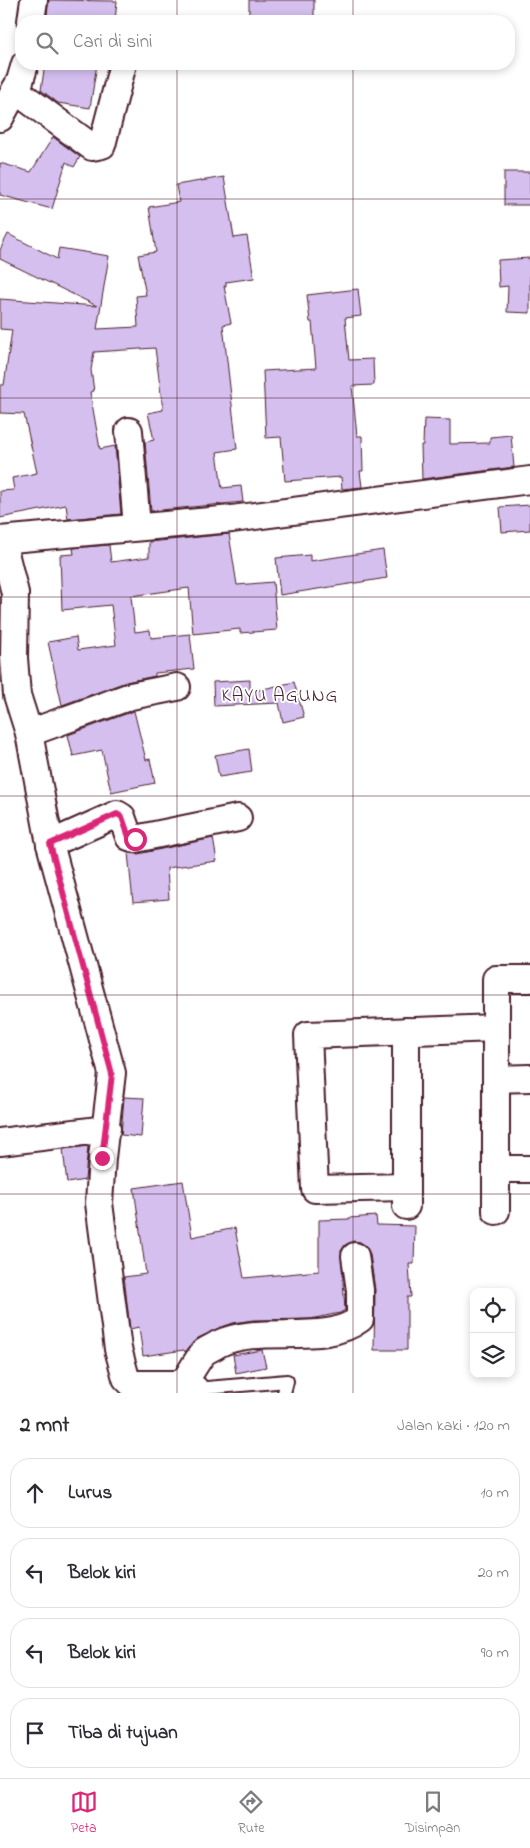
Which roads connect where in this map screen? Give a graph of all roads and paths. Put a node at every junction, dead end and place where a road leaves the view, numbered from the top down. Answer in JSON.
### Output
{"nodes":[{"id":1,"x":34,"y":0,"type":"edge"},
{"id":2,"x":32,"y":15,"type":"edge"},
{"id":3,"x":23,"y":70,"type":"edge"},
{"id":4,"x":121,"y":70,"type":"edge"},
{"id":5,"x":15,"y":90,"type":"junction"},
{"id":6,"x":0,"y":118,"type":"edge"},
{"id":7,"x":130,"y":430,"type":"dead end"},
{"id":8,"x":530,"y":480,"type":"edge"},
{"id":9,"x":138,"y":527,"type":"junction"},
{"id":10,"x":1,"y":540,"type":"edge"},
{"id":11,"x":177,"y":687,"type":"dead end"},
{"id":12,"x":29,"y":733,"type":"junction"},
{"id":13,"x":238,"y":818,"type":"dead end"},
{"id":14,"x":50,"y":844,"type":"junction"},
{"id":15,"x":530,"y":979,"type":"edge"},
{"id":16,"x":496,"y":1028,"type":"junction"},
{"id":17,"x":406,"y":1032,"type":"junction"},
{"id":18,"x":530,"y":1078,"type":"edge"},
{"id":19,"x":496,"y":1079,"type":"junction"},
{"id":20,"x":107,"y":1129,"type":"junction"},
{"id":21,"x":0,"y":1142,"type":"edge"},
{"id":22,"x":496,"y":1169,"type":"junction"},
{"id":23,"x":530,"y":1169,"type":"edge"},
{"id":24,"x":496,"y":1211,"type":"dead end"},
{"id":25,"x":355,"y":1256,"type":"dead end"},
{"id":26,"x":142,"y":1389,"type":"edge"},
{"id":27,"x":191,"y":1389,"type":"edge"},
{"id":28,"x":284,"y":1393,"type":"edge"}],
"edges":[{"from":1,"to":2,"type":"street"},
{"from":3,"to":5,"type":"street"},
{"from":4,"to":5,"type":"street"},
{"from":5,"to":6,"type":"street"},
{"from":7,"to":9,"type":"street"},
{"from":8,"to":9,"type":"street"},
{"from":9,"to":10,"type":"street"},
{"from":10,"to":12,"type":"street"},
{"from":11,"to":12,"type":"street"},
{"from":12,"to":14,"type":"street"},
{"from":13,"to":14,"type":"street"},
{"from":14,"to":20,"type":"street"},
{"from":15,"to":16,"type":"street"},
{"from":16,"to":17,"type":"street"},
{"from":16,"to":19,"type":"street"},
{"from":17,"to":17,"type":"street"},
{"from":18,"to":19,"type":"street"},
{"from":19,"to":22,"type":"street"},
{"from":20,"to":21,"type":"street"},
{"from":20,"to":26,"type":"street"},
{"from":22,"to":23,"type":"street"},
{"from":22,"to":24,"type":"street"},
{"from":25,"to":27,"type":"street"},
{"from":26,"to":27,"type":"street"},
{"from":27,"to":28,"type":"lane"}]}
